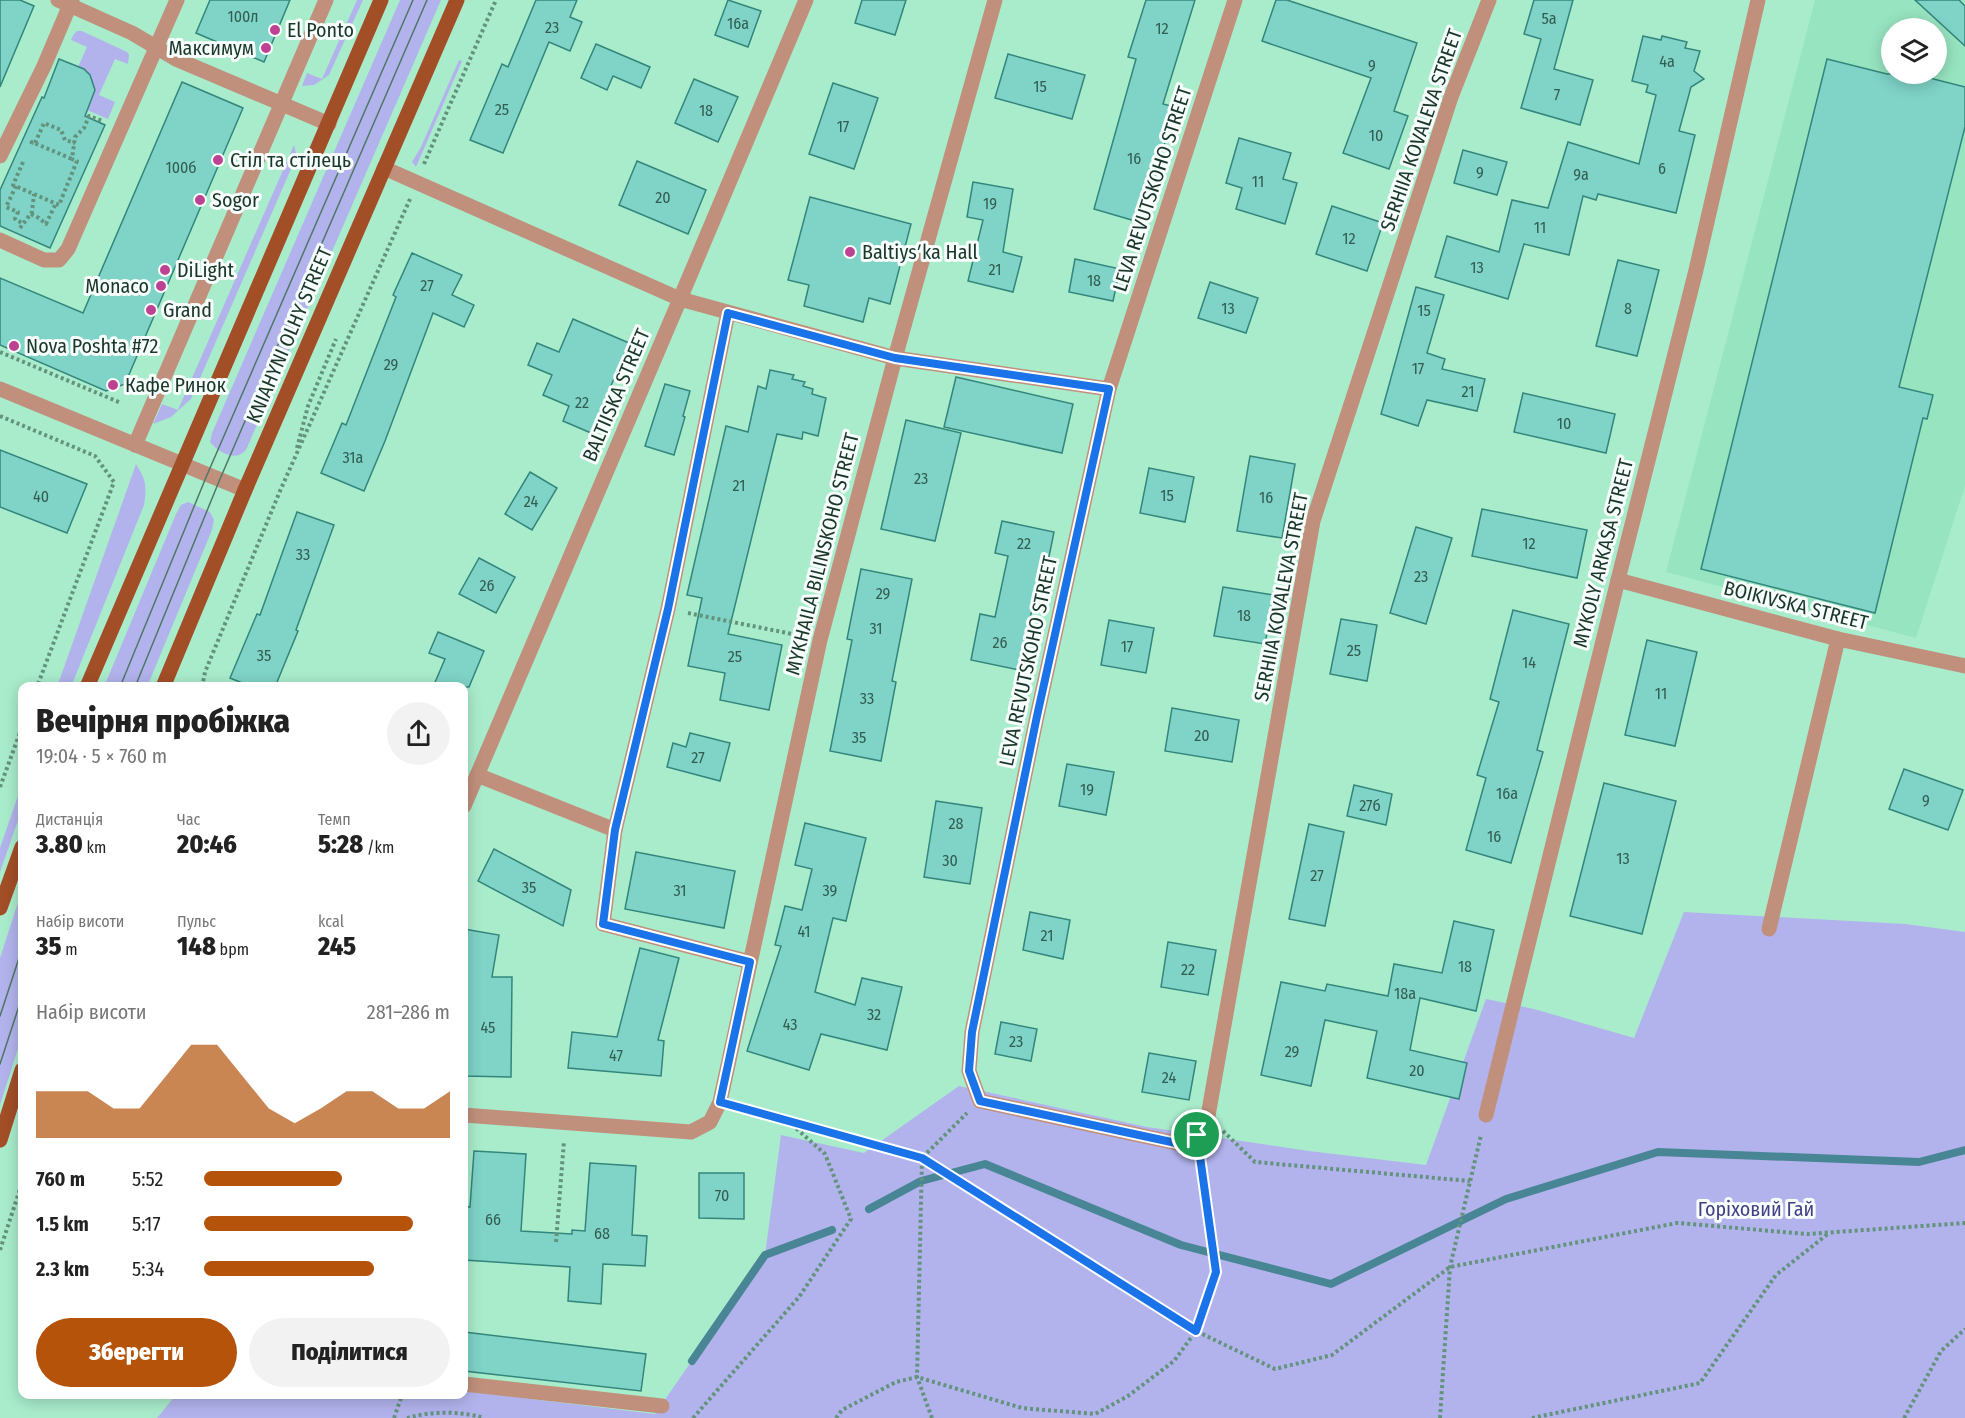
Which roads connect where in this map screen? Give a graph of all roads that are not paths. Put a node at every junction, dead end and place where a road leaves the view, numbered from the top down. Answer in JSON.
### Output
{"nodes":[{"id":1,"x":177,"y":0,"type":"edge"},
{"id":2,"x":326,"y":0,"type":"edge"},
{"id":3,"x":381,"y":0,"type":"edge"},
{"id":4,"x":457,"y":0,"type":"edge"},
{"id":5,"x":806,"y":0,"type":"edge"},
{"id":6,"x":995,"y":0,"type":"edge"},
{"id":7,"x":1235,"y":0,"type":"edge"},
{"id":8,"x":1489,"y":0,"type":"edge"},
{"id":9,"x":1758,"y":0,"type":"edge"},
{"id":10,"x":66,"y":2,"type":"edge"},
{"id":11,"x":156,"y":48,"type":"junction"},
{"id":12,"x":280,"y":105,"type":"junction"},
{"id":13,"x":329,"y":124,"type":"junction"},
{"id":14,"x":0,"y":156,"type":"edge"},
{"id":15,"x":384,"y":168,"type":"junction"},
{"id":16,"x":0,"y":240,"type":"edge"},
{"id":17,"x":680,"y":299,"type":"junction"},
{"id":18,"x":728,"y":313,"type":"junction"},
{"id":19,"x":895,"y":358,"type":"junction"},
{"id":20,"x":0,"y":389,"type":"edge"},
{"id":21,"x":1109,"y":389,"type":"junction"},
{"id":22,"x":135,"y":446,"type":"junction"},
{"id":23,"x":181,"y":464,"type":"junction"},
{"id":24,"x":245,"y":490,"type":"junction"},
{"id":25,"x":1618,"y":579,"type":"junction"},
{"id":26,"x":1838,"y":639,"type":"junction"},
{"id":27,"x":1965,"y":666,"type":"edge"},
{"id":28,"x":89,"y":682,"type":"edge"},
{"id":29,"x":165,"y":682,"type":"edge"},
{"id":30,"x":477,"y":775,"type":"junction"},
{"id":31,"x":468,"y":796,"type":"edge"},
{"id":32,"x":615,"y":830,"type":"junction"},
{"id":33,"x":18,"y":858,"type":"edge"},
{"id":34,"x":0,"y":908,"type":"edge"},
{"id":35,"x":1769,"y":929,"type":"dead end"},
{"id":36,"x":750,"y":962,"type":"junction"},
{"id":37,"x":18,"y":1083,"type":"edge"},
{"id":38,"x":468,"y":1115,"type":"edge"},
{"id":39,"x":1486,"y":1115,"type":"road end"},
{"id":40,"x":1197,"y":1135,"type":"joint"},
{"id":41,"x":0,"y":1140,"type":"edge"},
{"id":42,"x":468,"y":1384,"type":"edge"},
{"id":43,"x":662,"y":1406,"type":"dead end"}],
"edges":[{"from":1,"to":11,"type":"street"},
{"from":2,"to":12,"type":"street"},
{"from":3,"to":13,"type":"main road"},
{"from":4,"to":15,"type":"main road","name":"KNIAHYNI OLHY STREET"},
{"from":5,"to":17,"type":"street","name":"BALTIISKA STREET"},
{"from":6,"to":19,"type":"street","name":"MYKHAILA BILINSKOHO STREET"},
{"from":7,"to":21,"type":"street","name":"LEVA REVUTSKOHO STREET"},
{"from":8,"to":40,"type":"street","name":"SERHIIA KOVALEVA STREET"},
{"from":9,"to":25,"type":"street","name":"MYKOLY ARKASA STREET"},
{"from":10,"to":11,"type":"street"},
{"from":10,"to":14,"type":"street"},
{"from":11,"to":12,"type":"street"},
{"from":11,"to":16,"type":"street"},
{"from":12,"to":13,"type":"street"},
{"from":12,"to":22,"type":"street"},
{"from":13,"to":23,"type":"main road"},
{"from":15,"to":17,"type":"street"},
{"from":15,"to":24,"type":"main road","name":"KNIAHYNI OLHY STREET"},
{"from":17,"to":18,"type":"street"},
{"from":17,"to":30,"type":"street","name":"BALTIISKA STREET"},
{"from":18,"to":19,"type":"street"},
{"from":18,"to":32,"type":"street"},
{"from":19,"to":21,"type":"street"},
{"from":19,"to":36,"type":"street","name":"MYKHAILA BILINSKOHO STREET"},
{"from":20,"to":22,"type":"street"},
{"from":21,"to":40,"type":"street","name":"LEVA REVUTSKOHO STREET"},
{"from":22,"to":23,"type":"street"},
{"from":23,"to":24,"type":"street"},
{"from":23,"to":28,"type":"main road"},
{"from":24,"to":29,"type":"main road","name":"KNIAHYNI OLHY STREET"},
{"from":25,"to":26,"type":"street","name":"BOIKIVSKA STREET"},
{"from":25,"to":39,"type":"street","name":"MYKOLY ARKASA STREET"},
{"from":26,"to":27,"type":"street","name":"BOIKIVSKA STREET"},
{"from":26,"to":35,"type":"street"},
{"from":30,"to":31,"type":"street","name":"BALTIISKA STREET"},
{"from":30,"to":32,"type":"street"},
{"from":32,"to":36,"type":"street"},
{"from":33,"to":34,"type":"main road"},
{"from":36,"to":38,"type":"street","name":"MYKHAILA BILINSKOHO STREET"},
{"from":37,"to":41,"type":"main road"},
{"from":42,"to":43,"type":"street"}]}
